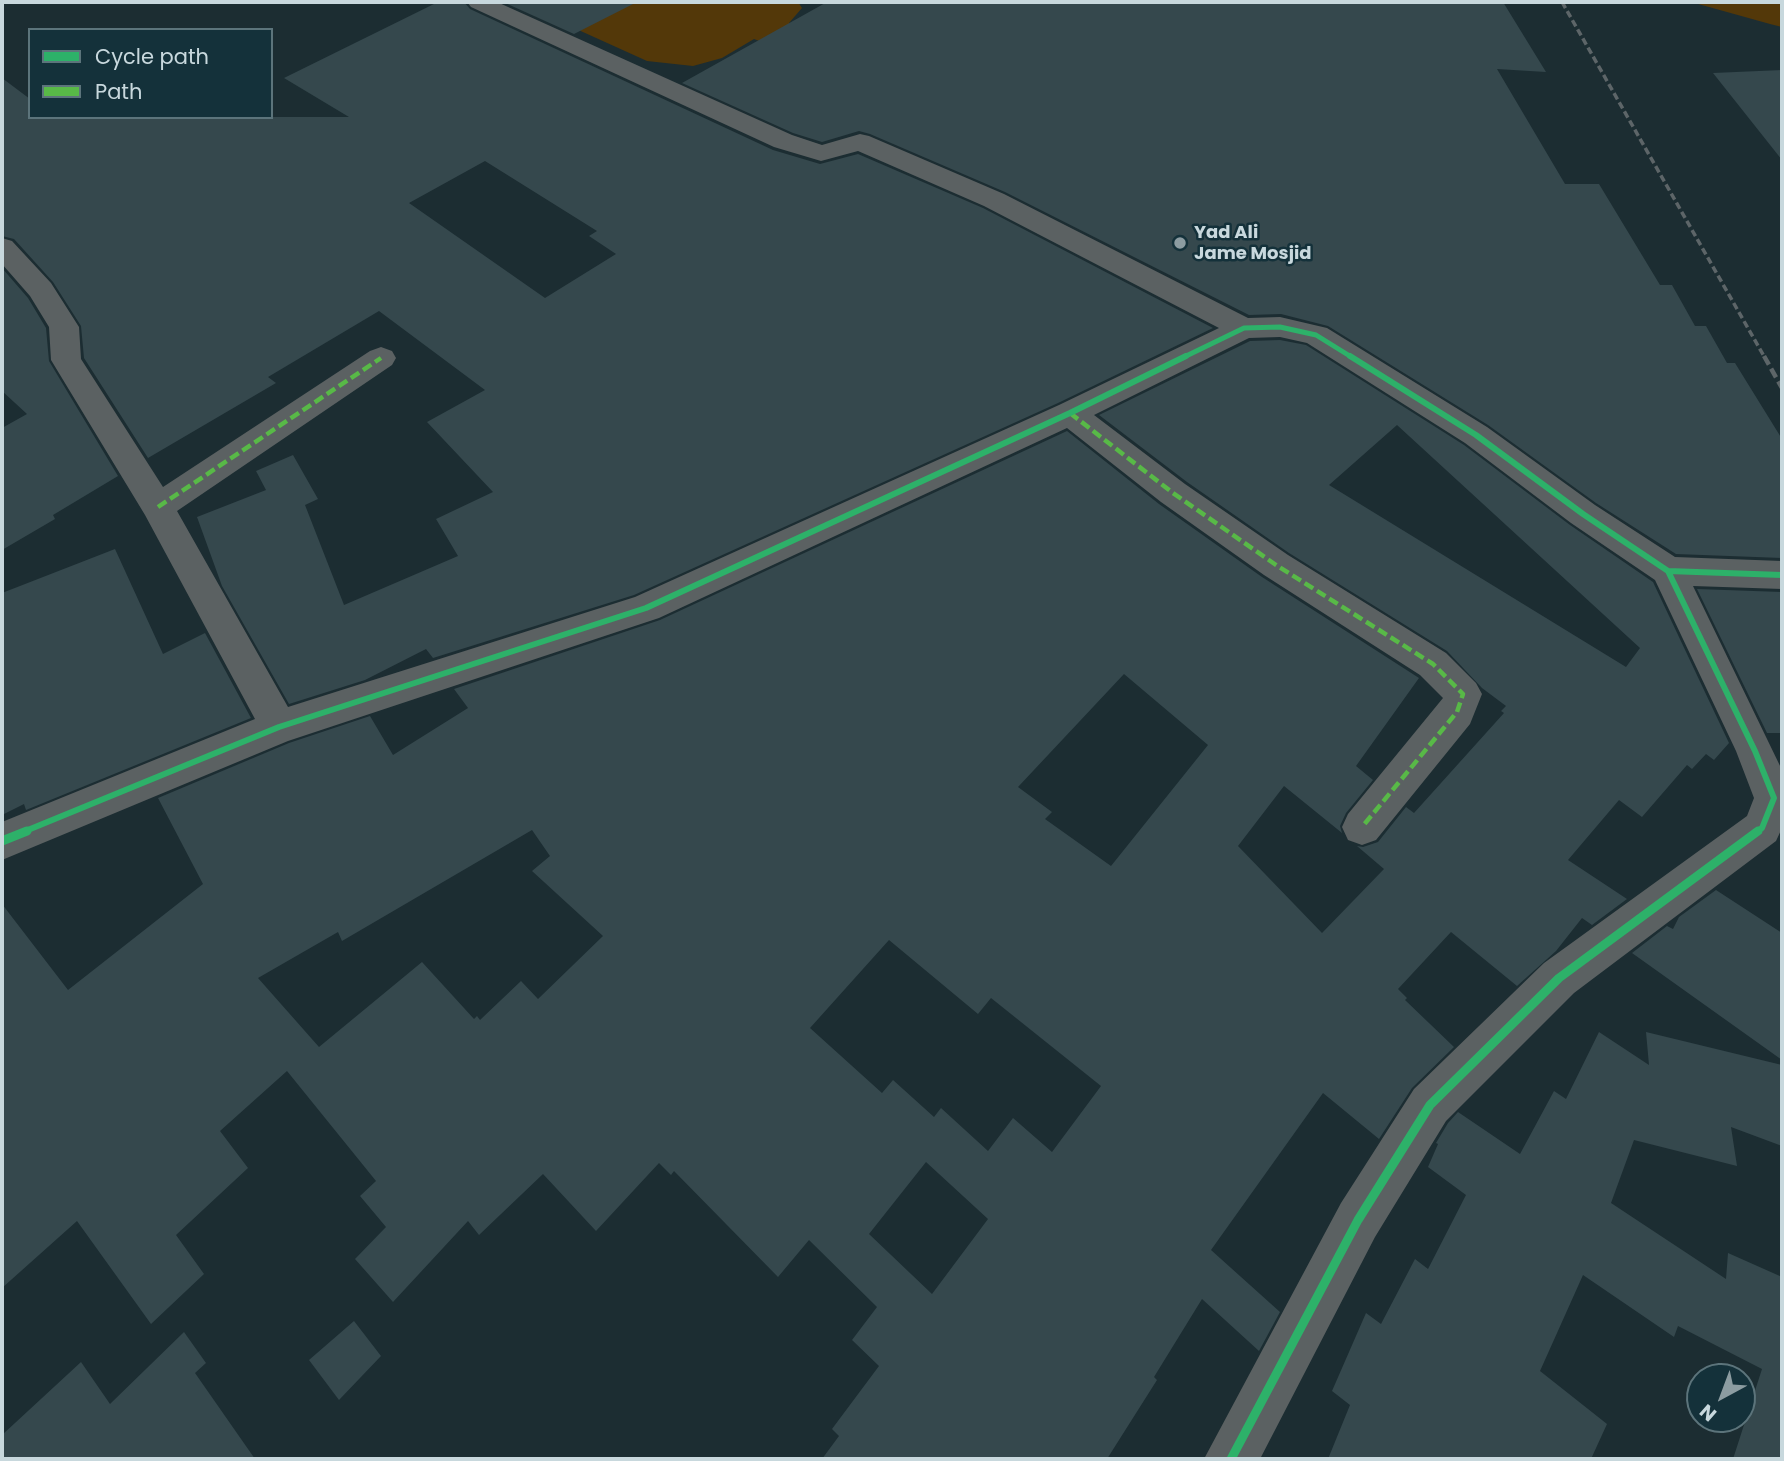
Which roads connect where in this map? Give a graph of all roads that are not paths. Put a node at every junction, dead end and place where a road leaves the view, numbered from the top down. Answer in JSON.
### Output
{"nodes":[{"id":1,"x":479,"y":2,"type":"edge"},
{"id":2,"x":2,"y":247,"type":"edge"},
{"id":3,"x":1244,"y":328,"type":"junction"},
{"id":4,"x":382,"y":358,"type":"dead end"},
{"id":5,"x":1070,"y":413,"type":"junction"},
{"id":6,"x":158,"y":507,"type":"junction"},
{"id":7,"x":1668,"y":571,"type":"junction"},
{"id":8,"x":1782,"y":575,"type":"edge"},
{"id":9,"x":279,"y":727,"type":"junction"},
{"id":10,"x":1362,"y":827,"type":"dead end"},
{"id":11,"x":2,"y":841,"type":"edge"},
{"id":12,"x":1231,"y":1459,"type":"edge"}],
"edges":[{"from":1,"to":3,"type":"street"},
{"from":2,"to":6,"type":"street"},
{"from":3,"to":5,"type":"street"},
{"from":3,"to":7,"type":"street"},
{"from":4,"to":6,"type":"street"},
{"from":5,"to":9,"type":"street"},
{"from":5,"to":10,"type":"street"},
{"from":6,"to":9,"type":"street"},
{"from":7,"to":8,"type":"street"},
{"from":7,"to":12,"type":"street"},
{"from":9,"to":11,"type":"street"}]}
